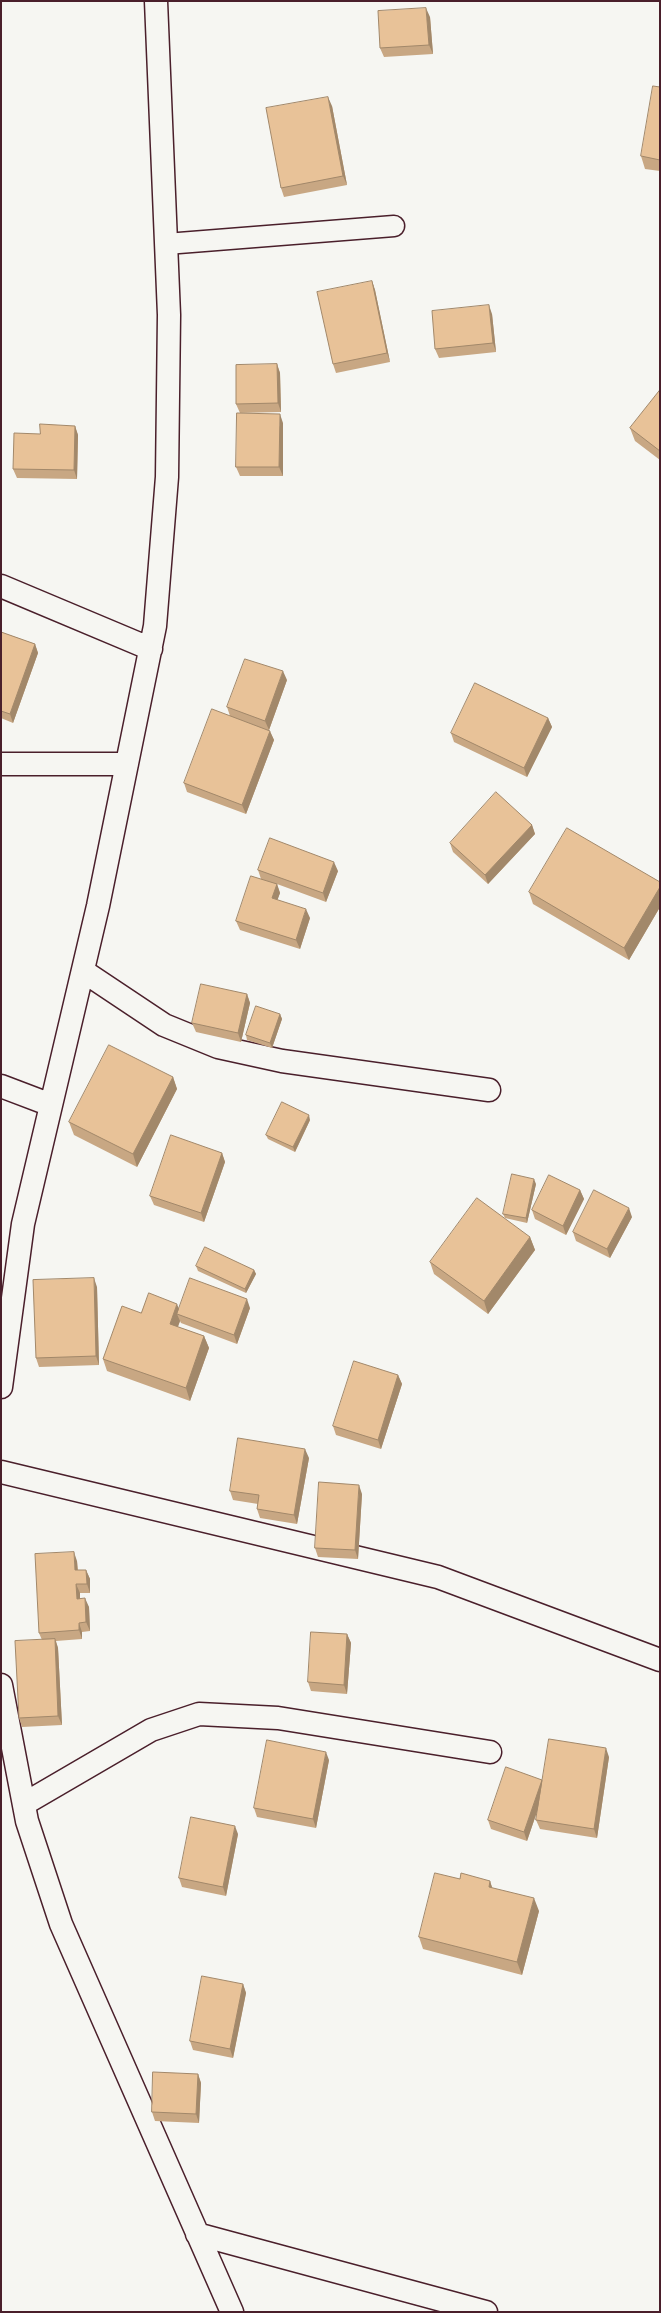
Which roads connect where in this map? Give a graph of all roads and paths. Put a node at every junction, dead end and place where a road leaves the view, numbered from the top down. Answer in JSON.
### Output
{"nodes":[{"id":1,"x":156,"y":1,"type":"edge"},
{"id":2,"x":394,"y":226,"type":"dead end"},
{"id":3,"x":166,"y":244,"type":"junction"},
{"id":4,"x":1,"y":586,"type":"edge"},
{"id":5,"x":151,"y":649,"type":"junction"},
{"id":6,"x":1,"y":764,"type":"edge"},
{"id":7,"x":127,"y":764,"type":"junction"},
{"id":8,"x":83,"y":971,"type":"junction"},
{"id":9,"x":1,"y":1086,"type":"edge"},
{"id":10,"x":489,"y":1090,"type":"dead end"},
{"id":11,"x":51,"y":1104,"type":"junction"},
{"id":12,"x":1,"y":1387,"type":"edge"},
{"id":13,"x":1,"y":1472,"type":"edge"},
{"id":14,"x":660,"y":1660,"type":"edge"},
{"id":15,"x":1,"y":1685,"type":"edge"},
{"id":16,"x":490,"y":1752,"type":"dead end"},
{"id":17,"x":24,"y":1804,"type":"junction"},
{"id":18,"x":197,"y":2234,"type":"junction"},
{"id":19,"x":232,"y":2312,"type":"edge"},
{"id":20,"x":486,"y":2312,"type":"edge"}],
"edges":[{"from":1,"to":3,"type":"street"},
{"from":2,"to":3,"type":"lane"},
{"from":3,"to":5,"type":"street"},
{"from":4,"to":5,"type":"street"},
{"from":5,"to":7,"type":"street"},
{"from":6,"to":7,"type":"street"},
{"from":7,"to":8,"type":"street"},
{"from":8,"to":10,"type":"street"},
{"from":8,"to":11,"type":"street"},
{"from":9,"to":11,"type":"street"},
{"from":11,"to":12,"type":"street"},
{"from":13,"to":14,"type":"street"},
{"from":15,"to":17,"type":"street"},
{"from":16,"to":17,"type":"street"},
{"from":17,"to":18,"type":"street"},
{"from":18,"to":19,"type":"street"},
{"from":18,"to":20,"type":"street"}]}
